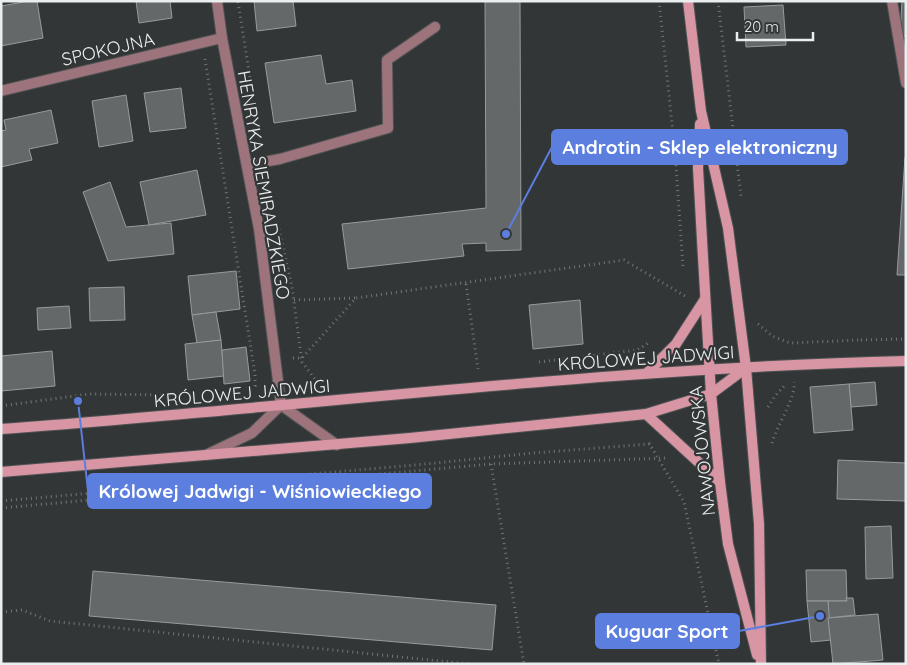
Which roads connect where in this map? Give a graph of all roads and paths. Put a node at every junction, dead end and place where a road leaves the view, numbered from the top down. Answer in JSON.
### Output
{"nodes":[{"id":1,"x":217,"y":1,"type":"edge"},
{"id":2,"x":659,"y":1,"type":"edge"},
{"id":3,"x":688,"y":1,"type":"edge"},
{"id":4,"x":718,"y":1,"type":"edge"},
{"id":5,"x":892,"y":1,"type":"edge"},
{"id":6,"x":435,"y":27,"type":"dead end"},
{"id":7,"x":222,"y":38,"type":"junction"},
{"id":8,"x":203,"y":43,"type":"junction"},
{"id":9,"x":906,"y":83,"type":"edge"},
{"id":10,"x":1,"y":91,"type":"edge"},
{"id":11,"x":701,"y":111,"type":"junction"},
{"id":12,"x":247,"y":165,"type":"junction"},
{"id":13,"x":742,"y":206,"type":"dead end"},
{"id":14,"x":684,"y":277,"type":"dead end"},
{"id":15,"x":466,"y":284,"type":"junction"},
{"id":16,"x":685,"y":287,"type":"dead end"},
{"id":17,"x":356,"y":298,"type":"junction"},
{"id":18,"x":706,"y":298,"type":"junction"},
{"id":19,"x":293,"y":300,"type":"dead end"},
{"id":20,"x":758,"y":318,"type":"dead end"},
{"id":21,"x":906,"y":339,"type":"edge"},
{"id":22,"x":790,"y":343,"type":"junction"},
{"id":23,"x":302,"y":358,"type":"dead end"},
{"id":24,"x":906,"y":361,"type":"edge"},
{"id":25,"x":791,"y":364,"type":"junction"},
{"id":26,"x":710,"y":368,"type":"junction"},
{"id":27,"x":746,"y":368,"type":"junction"},
{"id":28,"x":478,"y":369,"type":"dead end"},
{"id":29,"x":648,"y":372,"type":"junction"},
{"id":30,"x":247,"y":392,"type":"dead end"},
{"id":31,"x":711,"y":394,"type":"junction"},
{"id":32,"x":178,"y":395,"type":"dead end"},
{"id":33,"x":281,"y":405,"type":"junction"},
{"id":34,"x":1,"y":406,"type":"edge"},
{"id":35,"x":646,"y":414,"type":"junction"},
{"id":36,"x":768,"y":414,"type":"dead end"},
{"id":37,"x":1,"y":430,"type":"edge"},
{"id":38,"x":771,"y":434,"type":"dead end"},
{"id":39,"x":773,"y":440,"type":"junction"},
{"id":40,"x":337,"y":444,"type":"junction"},
{"id":41,"x":650,"y":444,"type":"dead end"},
{"id":42,"x":752,"y":448,"type":"junction"},
{"id":43,"x":204,"y":455,"type":"junction"},
{"id":44,"x":491,"y":464,"type":"junction"},
{"id":45,"x":1,"y":472,"type":"edge"},
{"id":46,"x":720,"y":482,"type":"junction"},
{"id":47,"x":1,"y":501,"type":"edge"},
{"id":48,"x":1,"y":508,"type":"edge"},
{"id":49,"x":1,"y":612,"type":"edge"},
{"id":50,"x":469,"y":664,"type":"edge"},
{"id":51,"x":524,"y":664,"type":"edge"},
{"id":52,"x":719,"y":664,"type":"edge"},
{"id":53,"x":760,"y":664,"type":"edge"}],
"edges":[{"from":1,"to":7,"type":"street","name":"HENRYKA SIEMIRADZKIEGO"},
{"from":2,"to":14,"type":"path"},
{"from":3,"to":11,"type":"main road","name":"NAWOJOWSKA"},
{"from":4,"to":13,"type":"path"},
{"from":5,"to":9,"type":"street"},
{"from":6,"to":12,"type":"street"},
{"from":7,"to":8,"type":"street","name":"SPOKOJNA"},
{"from":7,"to":12,"type":"street","name":"HENRYKA SIEMIRADZKIEGO"},
{"from":8,"to":10,"type":"street","name":"SPOKOJNA"},
{"from":8,"to":30,"type":"path"},
{"from":11,"to":18,"type":"main road","name":"NAWOJOWSKA"},
{"from":11,"to":27,"type":"main road","name":"NAWOJOWSKA"},
{"from":12,"to":33,"type":"street","name":"HENRYKA SIEMIRADZKIEGO"},
{"from":15,"to":16,"type":"path"},
{"from":15,"to":17,"type":"path"},
{"from":15,"to":28,"type":"path"},
{"from":17,"to":19,"type":"path"},
{"from":17,"to":23,"type":"path"},
{"from":18,"to":26,"type":"main road","name":"NAWOJOWSKA"},
{"from":18,"to":29,"type":"main road"},
{"from":20,"to":22,"type":"path"},
{"from":21,"to":22,"type":"path"},
{"from":22,"to":25,"type":"path"},
{"from":24,"to":25,"type":"main road"},
{"from":25,"to":27,"type":"main road"},
{"from":26,"to":27,"type":"main road","name":"KRÓLOWEJ JADWIGI"},
{"from":26,"to":29,"type":"main road","name":"KRÓLOWEJ JADWIGI"},
{"from":26,"to":31,"type":"main road","name":"NAWOJOWSKA"},
{"from":27,"to":31,"type":"main road","name":"KRÓLOWEJ JADWIGI"},
{"from":27,"to":42,"type":"main road","name":"NAWOJOWSKA"},
{"from":29,"to":33,"type":"main road","name":"KRÓLOWEJ JADWIGI"},
{"from":31,"to":35,"type":"main road","name":"KRÓLOWEJ JADWIGI"},
{"from":31,"to":46,"type":"main road","name":"NAWOJOWSKA"},
{"from":32,"to":34,"type":"path"},
{"from":33,"to":37,"type":"main road","name":"KRÓLOWEJ JADWIGI"},
{"from":33,"to":40,"type":"street"},
{"from":33,"to":43,"type":"street"},
{"from":35,"to":40,"type":"main road","name":"KRÓLOWEJ JADWIGI"},
{"from":35,"to":46,"type":"main road"},
{"from":36,"to":39,"type":"path"},
{"from":38,"to":39,"type":"path"},
{"from":39,"to":42,"type":"path"},
{"from":40,"to":43,"type":"main road","name":"KRÓLOWEJ JADWIGI"},
{"from":41,"to":47,"type":"path"},
{"from":42,"to":53,"type":"main road","name":"NAWOJOWSKA"},
{"from":43,"to":45,"type":"main road","name":"KRÓLOWEJ JADWIGI"},
{"from":44,"to":48,"type":"path"},
{"from":44,"to":51,"type":"path"},
{"from":44,"to":52,"type":"path"},
{"from":46,"to":53,"type":"main road","name":"NAWOJOWSKA"},
{"from":49,"to":50,"type":"path"}]}
